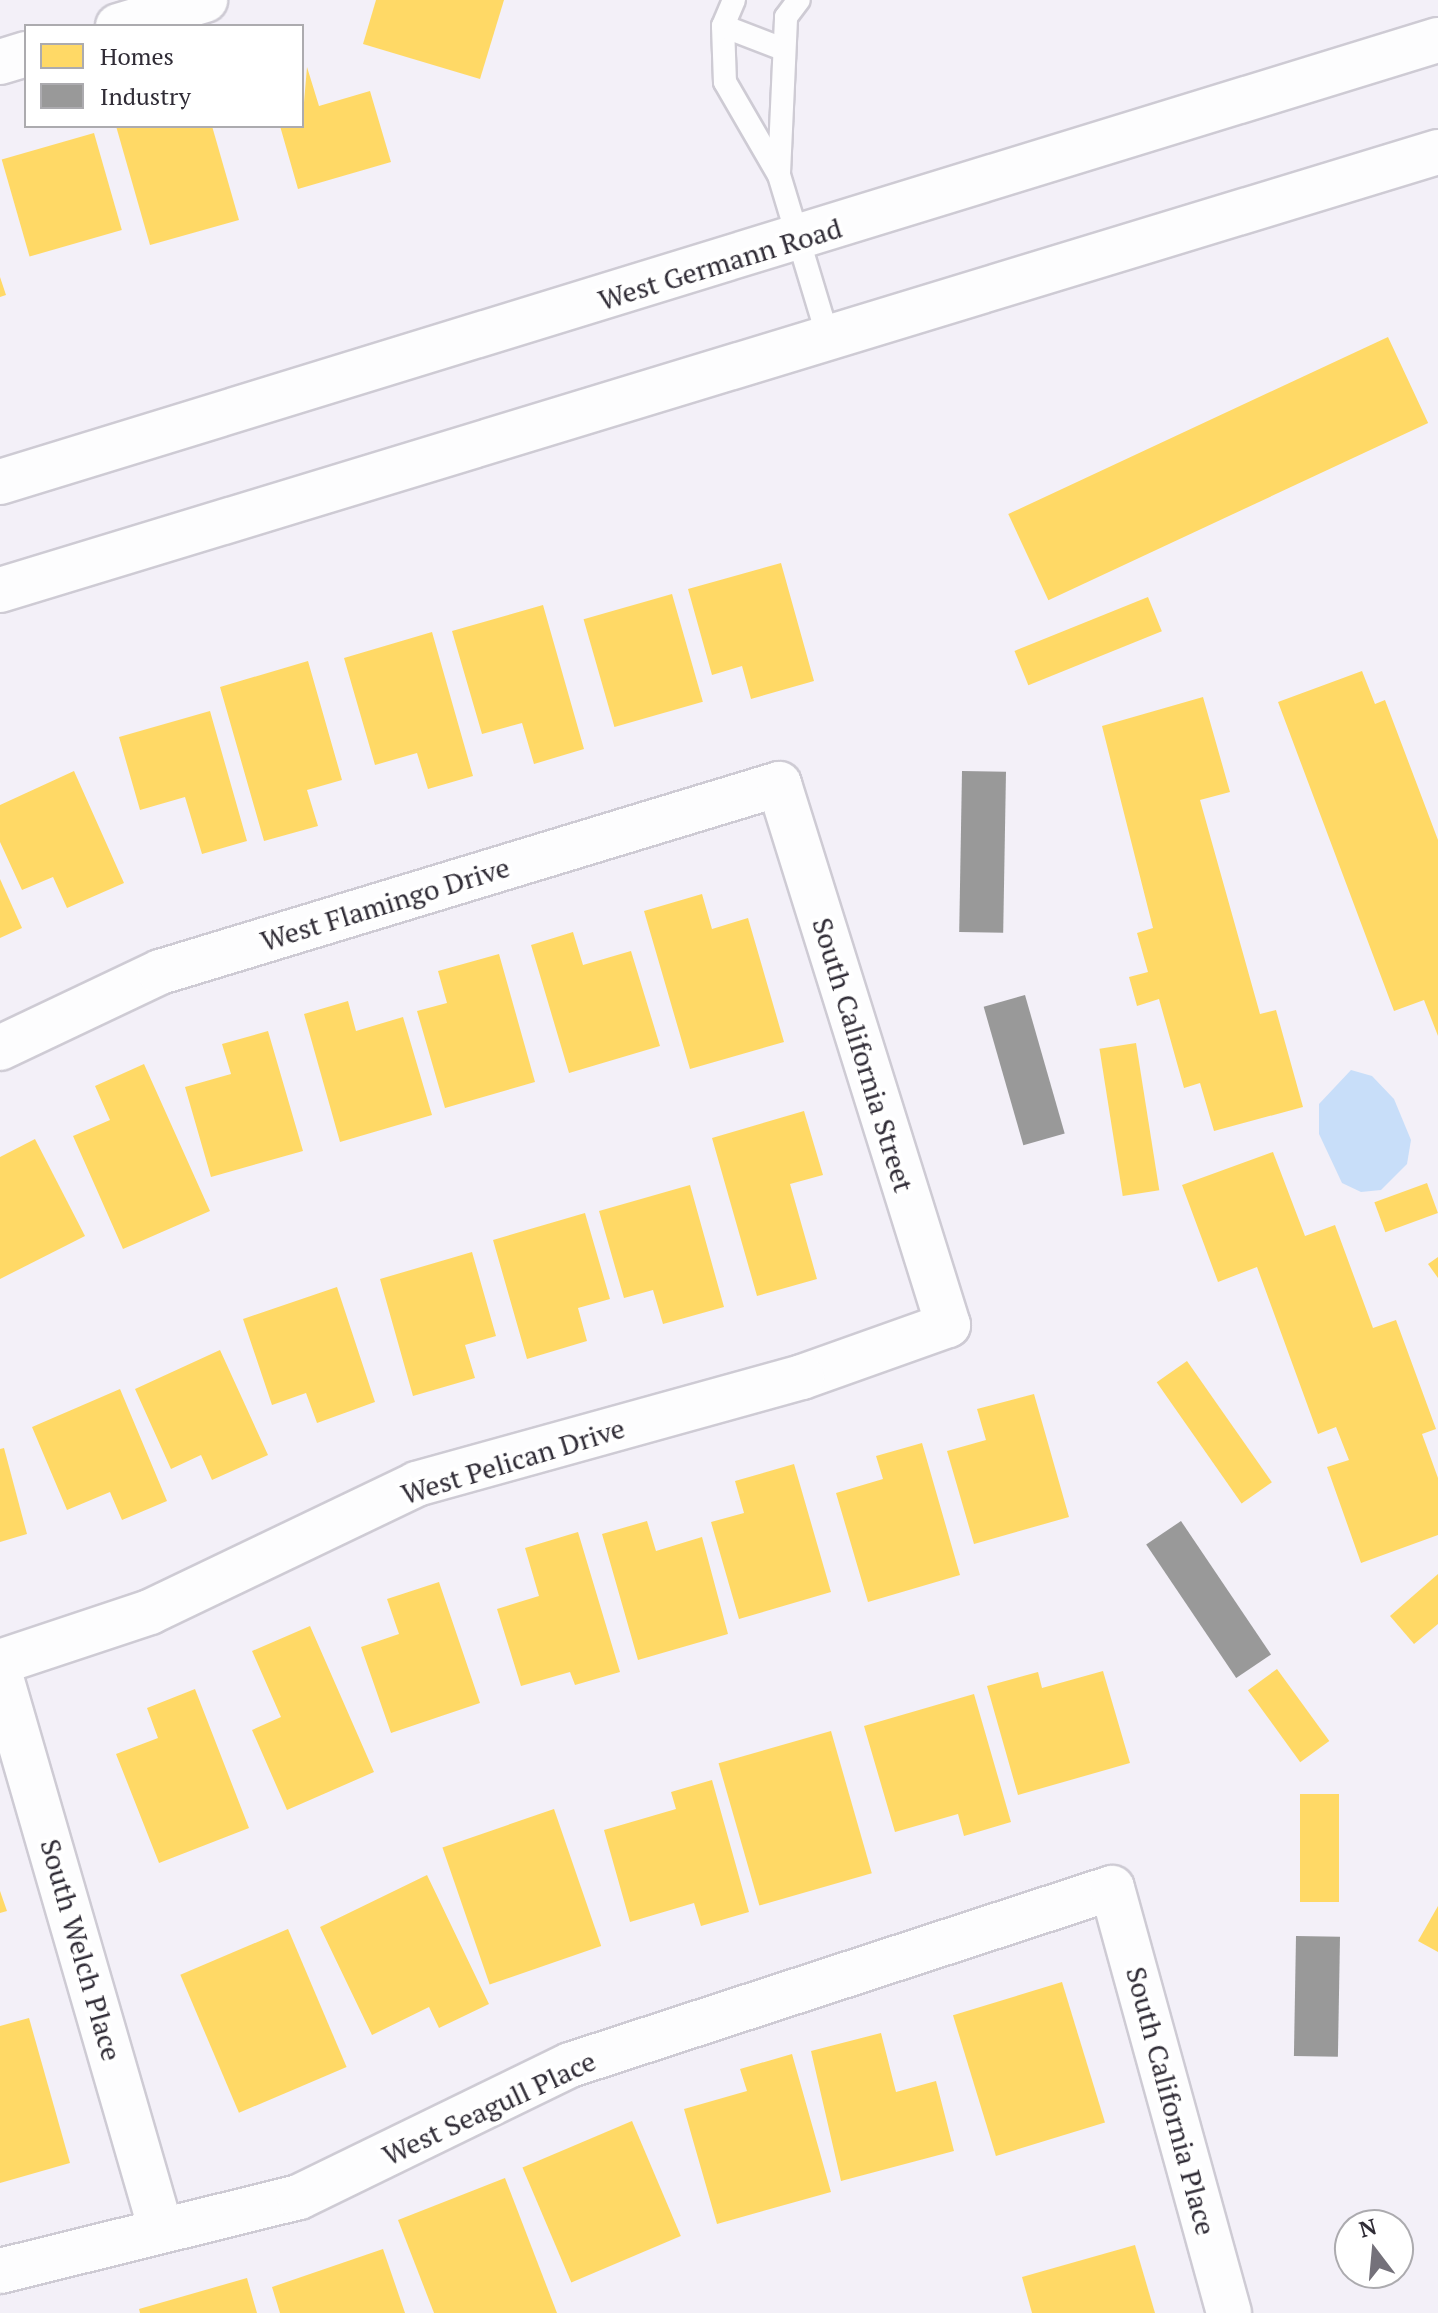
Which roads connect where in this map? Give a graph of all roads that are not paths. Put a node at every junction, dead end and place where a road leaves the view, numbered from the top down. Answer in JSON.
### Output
{"nodes":[{"id":1,"x":205,"y":0,"type":"edge"},
{"id":2,"x":734,"y":0,"type":"edge"},
{"id":3,"x":799,"y":0,"type":"edge"},
{"id":4,"x":125,"y":24,"type":"edge"},
{"id":5,"x":723,"y":26,"type":"junction"},
{"id":6,"x":1438,"y":40,"type":"edge"},
{"id":7,"x":783,"y":49,"type":"junction"},
{"id":8,"x":24,"y":55,"type":"edge"},
{"id":9,"x":0,"y":62,"type":"edge"},
{"id":10,"x":1438,"y":152,"type":"edge"},
{"id":11,"x":779,"y":175,"type":"junction"},
{"id":12,"x":798,"y":240,"type":"junction"},
{"id":13,"x":828,"y":337,"type":"junction"},
{"id":14,"x":0,"y":482,"type":"edge"},
{"id":15,"x":0,"y":590,"type":"edge"},
{"id":16,"x":779,"y":784,"type":"joint"},
{"id":17,"x":0,"y":1048,"type":"edge"},
{"id":18,"x":948,"y":1325,"type":"joint"},
{"id":19,"x":0,"y":1662,"type":"edge"},
{"id":20,"x":0,"y":1674,"type":"edge"},
{"id":21,"x":1112,"y":1888,"type":"joint"},
{"id":22,"x":160,"y":2226,"type":"junction"},
{"id":23,"x":0,"y":2271,"type":"edge"},
{"id":24,"x":1229,"y":2313,"type":"edge"}],
"edges":[{"from":1,"to":4,"type":"street"},
{"from":2,"to":5,"type":"lane"},
{"from":3,"to":7,"type":"lane"},
{"from":5,"to":7,"type":"lane"},
{"from":5,"to":11,"type":"lane"},
{"from":6,"to":12,"type":"street","name":"West Germann Road"},
{"from":7,"to":11,"type":"lane"},
{"from":8,"to":9,"type":"street"},
{"from":10,"to":13,"type":"street"},
{"from":11,"to":12,"type":"lane"},
{"from":12,"to":13,"type":"lane"},
{"from":12,"to":14,"type":"street","name":"West Germann Road"},
{"from":13,"to":15,"type":"street"},
{"from":16,"to":17,"type":"street","name":"West Flamingo Drive"},
{"from":16,"to":18,"type":"street","name":"South California Street"},
{"from":18,"to":19,"type":"street","name":"West Pelican Drive"},
{"from":20,"to":22,"type":"street","name":"South Welch Place"},
{"from":21,"to":22,"type":"street","name":"West Seagull Place"},
{"from":21,"to":24,"type":"street","name":"South California Place"},
{"from":22,"to":23,"type":"street","name":"West Seagull Place"}]}
